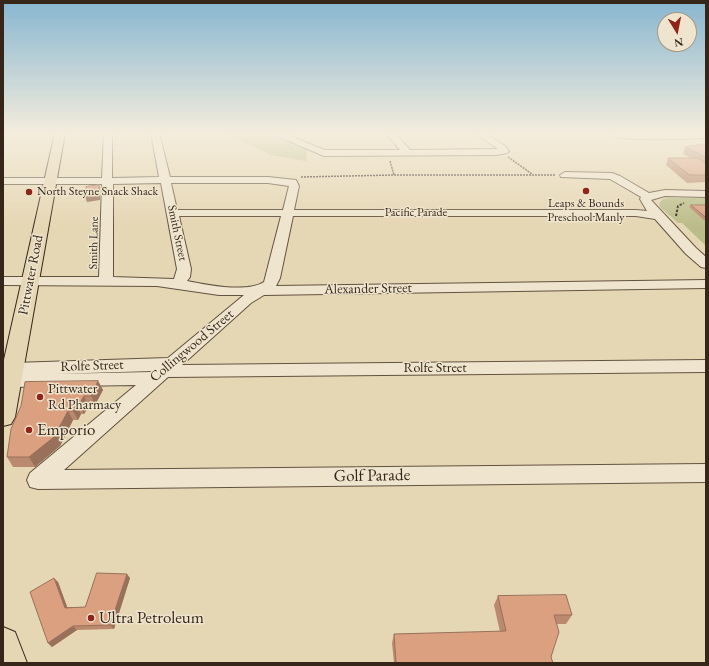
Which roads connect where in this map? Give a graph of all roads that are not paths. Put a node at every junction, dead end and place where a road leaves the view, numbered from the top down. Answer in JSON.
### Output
{"nodes":[{"id":1,"x":54,"y":164,"type":"edge"},
{"id":2,"x":107,"y":164,"type":"edge"},
{"id":3,"x":162,"y":164,"type":"edge"},
{"id":4,"x":565,"y":175,"type":"road end"},
{"id":5,"x":51,"y":180,"type":"junction"},
{"id":6,"x":107,"y":180,"type":"junction"},
{"id":7,"x":165,"y":180,"type":"junction"},
{"id":8,"x":3,"y":181,"type":"edge"},
{"id":9,"x":676,"y":194,"type":"junction"},
{"id":10,"x":706,"y":194,"type":"edge"},
{"id":11,"x":648,"y":196,"type":"junction"},
{"id":12,"x":173,"y":213,"type":"junction"},
{"id":13,"x":287,"y":213,"type":"junction"},
{"id":14,"x":658,"y":216,"type":"junction"},
{"id":15,"x":706,"y":252,"type":"edge"},
{"id":16,"x":706,"y":264,"type":"edge"},
{"id":17,"x":30,"y":280,"type":"junction"},
{"id":18,"x":3,"y":281,"type":"edge"},
{"id":19,"x":106,"y":281,"type":"junction"},
{"id":20,"x":178,"y":284,"type":"junction"},
{"id":21,"x":706,"y":284,"type":"edge"},
{"id":22,"x":261,"y":290,"type":"junction"},
{"id":23,"x":706,"y":366,"type":"edge"},
{"id":24,"x":163,"y":371,"type":"junction"},
{"id":25,"x":11,"y":375,"type":"junction"},
{"id":26,"x":3,"y":418,"type":"edge"},
{"id":27,"x":706,"y":472,"type":"edge"},
{"id":28,"x":38,"y":480,"type":"joint"},
{"id":29,"x":3,"y":644,"type":"edge"},
{"id":30,"x":8,"y":663,"type":"edge"}],
"edges":[{"from":1,"to":5,"type":"main road","name":"Pittwater Road"},
{"from":2,"to":6,"type":"street","name":"Smith Lane"},
{"from":3,"to":7,"type":"street","name":"Smith Street"},
{"from":4,"to":11,"type":"street"},
{"from":5,"to":6,"type":"street"},
{"from":5,"to":8,"type":"street"},
{"from":5,"to":17,"type":"main road","name":"Pittwater Road"},
{"from":6,"to":7,"type":"street"},
{"from":6,"to":19,"type":"street","name":"Smith Lane"},
{"from":7,"to":12,"type":"street","name":"Smith Street"},
{"from":7,"to":13,"type":"street","name":"Collingwood Street"},
{"from":9,"to":10,"type":"street"},
{"from":9,"to":11,"type":"street"},
{"from":9,"to":15,"type":"street"},
{"from":11,"to":14,"type":"street"},
{"from":12,"to":13,"type":"street","name":"Pacific Parade"},
{"from":12,"to":20,"type":"street","name":"Smith Street"},
{"from":13,"to":14,"type":"street","name":"Pacific Parade"},
{"from":13,"to":22,"type":"street","name":"Collingwood Street"},
{"from":14,"to":16,"type":"street"},
{"from":17,"to":18,"type":"street","name":"Alexander Street"},
{"from":17,"to":19,"type":"street","name":"Alexander Street"},
{"from":17,"to":25,"type":"main road","name":"Pittwater Road"},
{"from":19,"to":20,"type":"street","name":"Alexander Street"},
{"from":20,"to":22,"type":"street","name":"Alexander Street"},
{"from":21,"to":22,"type":"street","name":"Alexander Street"},
{"from":22,"to":24,"type":"street","name":"Collingwood Street"},
{"from":23,"to":24,"type":"street","name":"Rolfe Street"},
{"from":24,"to":25,"type":"street","name":"Rolfe Street"},
{"from":24,"to":25,"type":"street","name":"Rolfe Street"},
{"from":24,"to":28,"type":"street","name":"Collingwood Street"},
{"from":25,"to":26,"type":"main road","name":"Pittwater Road"},
{"from":27,"to":28,"type":"street","name":"Golf Parade"},
{"from":29,"to":30,"type":"main road"}]}
